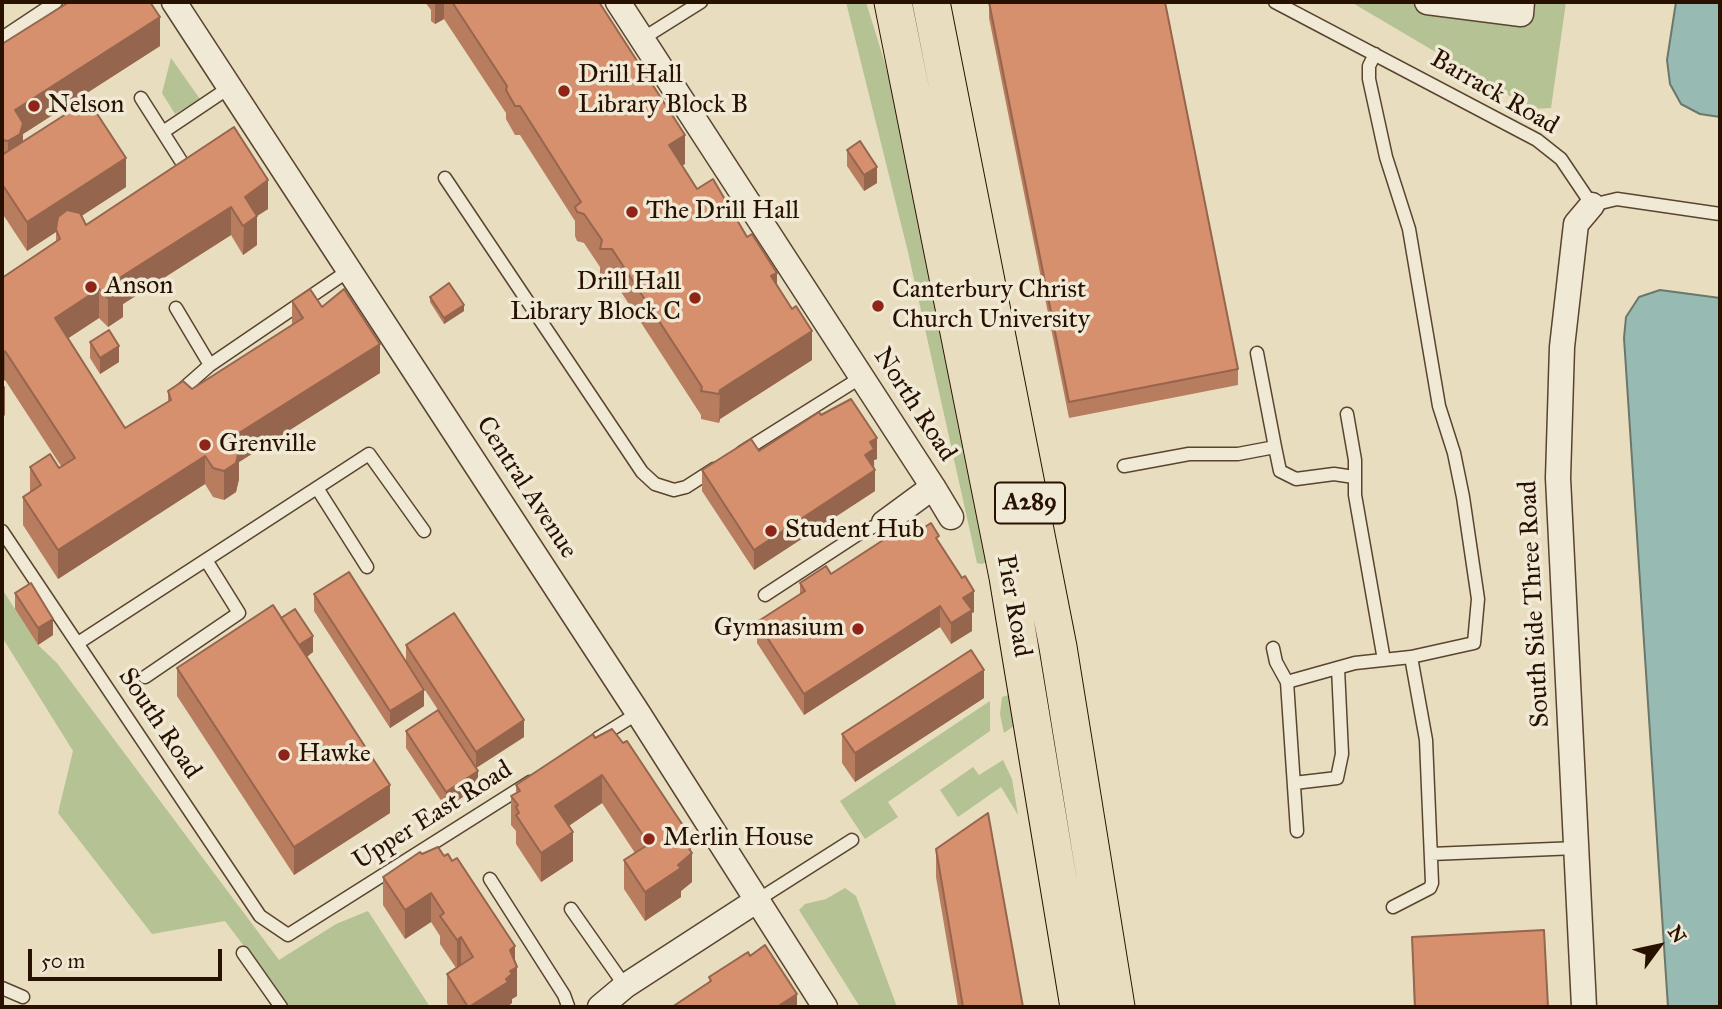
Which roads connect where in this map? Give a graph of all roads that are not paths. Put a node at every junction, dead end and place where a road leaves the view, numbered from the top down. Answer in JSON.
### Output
{"nodes":[{"id":1,"x":56,"y":2,"type":"edge"},
{"id":2,"x":174,"y":2,"type":"edge"},
{"id":3,"x":618,"y":2,"type":"edge"},
{"id":4,"x":701,"y":2,"type":"edge"},
{"id":5,"x":884,"y":2,"type":"edge"},
{"id":6,"x":893,"y":2,"type":"edge"},
{"id":7,"x":931,"y":2,"type":"edge"},
{"id":8,"x":1275,"y":2,"type":"edge"},
{"id":9,"x":1427,"y":2,"type":"edge"},
{"id":10,"x":1522,"y":2,"type":"edge"},
{"id":11,"x":2,"y":38,"type":"edge"},
{"id":12,"x":642,"y":39,"type":"junction"},
{"id":13,"x":1376,"y":54,"type":"junction"},
{"id":14,"x":230,"y":87,"type":"junction"},
{"id":15,"x":912,"y":94,"type":"junction"},
{"id":16,"x":141,"y":98,"type":"dead end"},
{"id":17,"x":163,"y":132,"type":"junction"},
{"id":18,"x":181,"y":161,"type":"edge"},
{"id":19,"x":445,"y":178,"type":"dead end"},
{"id":20,"x":1592,"y":205,"type":"junction"},
{"id":21,"x":1720,"y":214,"type":"edge"},
{"id":22,"x":348,"y":271,"type":"junction"},
{"id":23,"x":176,"y":308,"type":"dead end"},
{"id":24,"x":1257,"y":353,"type":"dead end"},
{"id":25,"x":210,"y":365,"type":"junction"},
{"id":26,"x":860,"y":378,"type":"junction"},
{"id":27,"x":170,"y":401,"type":"edge"},
{"id":28,"x":1347,"y":414,"type":"dead end"},
{"id":29,"x":1275,"y":447,"type":"junction"},
{"id":30,"x":1124,"y":466,"type":"dead end"},
{"id":31,"x":1354,"y":477,"type":"junction"},
{"id":32,"x":933,"y":487,"type":"junction"},
{"id":33,"x":317,"y":488,"type":"junction"},
{"id":34,"x":951,"y":517,"type":"dead end"},
{"id":35,"x":884,"y":523,"type":"joint"},
{"id":36,"x":2,"y":530,"type":"edge"},
{"id":37,"x":424,"y":531,"type":"dead end"},
{"id":38,"x":206,"y":560,"type":"junction"},
{"id":39,"x":367,"y":567,"type":"dead end"},
{"id":40,"x":765,"y":595,"type":"dead end"},
{"id":41,"x":78,"y":643,"type":"junction"},
{"id":42,"x":1273,"y":648,"type":"dead end"},
{"id":43,"x":1411,"y":657,"type":"junction"},
{"id":44,"x":1384,"y":660,"type":"junction"},
{"id":45,"x":1338,"y":668,"type":"junction"},
{"id":46,"x":145,"y":677,"type":"dead end"},
{"id":47,"x":1287,"y":682,"type":"junction"},
{"id":48,"x":638,"y":713,"type":"junction"},
{"id":49,"x":592,"y":743,"type":"edge"},
{"id":50,"x":545,"y":772,"type":"edge"},
{"id":51,"x":1294,"y":783,"type":"junction"},
{"id":52,"x":1297,"y":831,"type":"dead end"},
{"id":53,"x":852,"y":841,"type":"dead end"},
{"id":54,"x":1577,"y":848,"type":"junction"},
{"id":55,"x":1431,"y":854,"type":"junction"},
{"id":56,"x":490,"y":879,"type":"dead end"},
{"id":57,"x":756,"y":901,"type":"junction"},
{"id":58,"x":1393,"y":907,"type":"dead end"},
{"id":59,"x":571,"y":909,"type":"dead end"},
{"id":60,"x":288,"y":934,"type":"joint"},
{"id":61,"x":243,"y":953,"type":"dead end"},
{"id":62,"x":625,"y":986,"type":"junction"},
{"id":63,"x":2,"y":988,"type":"edge"},
{"id":64,"x":23,"y":997,"type":"dead end"},
{"id":65,"x":281,"y":1007,"type":"edge"},
{"id":66,"x":568,"y":1007,"type":"edge"},
{"id":67,"x":600,"y":1007,"type":"edge"},
{"id":68,"x":825,"y":1007,"type":"edge"},
{"id":69,"x":1079,"y":1007,"type":"edge"},
{"id":70,"x":1116,"y":1007,"type":"edge"},
{"id":71,"x":1584,"y":1007,"type":"edge"}],
"edges":[{"from":1,"to":11,"type":"lane"},
{"from":2,"to":14,"type":"street","name":"Central Avenue"},
{"from":3,"to":12,"type":"street","name":"North Road"},
{"from":4,"to":12,"type":"lane"},
{"from":5,"to":15,"type":"main road"},
{"from":6,"to":15,"type":"main road","name":"Pier Road","number":"A289"},
{"from":7,"to":70,"type":"main road","name":"Pier Road","number":"A289"},
{"from":8,"to":13,"type":"lane","name":"Barrack Road"},
{"from":9,"to":10,"type":"street"},
{"from":12,"to":26,"type":"street","name":"North Road"},
{"from":13,"to":20,"type":"lane","name":"Barrack Road"},
{"from":13,"to":43,"type":"lane"},
{"from":14,"to":17,"type":"lane"},
{"from":14,"to":22,"type":"street","name":"Central Avenue"},
{"from":15,"to":69,"type":"main road","name":"Pier Road","number":"A289"},
{"from":16,"to":17,"type":"lane"},
{"from":17,"to":18,"type":"lane"},
{"from":19,"to":26,"type":"lane"},
{"from":20,"to":21,"type":"lane"},
{"from":20,"to":54,"type":"street","name":"South Side Three Road"},
{"from":22,"to":25,"type":"lane"},
{"from":22,"to":48,"type":"street","name":"Central Avenue"},
{"from":23,"to":25,"type":"lane"},
{"from":24,"to":29,"type":"lane"},
{"from":25,"to":27,"type":"lane"},
{"from":26,"to":32,"type":"street","name":"North Road"},
{"from":28,"to":31,"type":"lane"},
{"from":29,"to":30,"type":"lane"},
{"from":29,"to":31,"type":"lane"},
{"from":31,"to":44,"type":"lane"},
{"from":32,"to":34,"type":"street","name":"North Road"},
{"from":32,"to":35,"type":"street","name":"North Road"},
{"from":33,"to":37,"type":"lane"},
{"from":33,"to":38,"type":"lane"},
{"from":33,"to":39,"type":"lane"},
{"from":35,"to":40,"type":"lane"},
{"from":36,"to":41,"type":"lane","name":"South Road"},
{"from":38,"to":41,"type":"lane"},
{"from":38,"to":46,"type":"lane"},
{"from":41,"to":60,"type":"lane","name":"South Road"},
{"from":42,"to":47,"type":"lane"},
{"from":43,"to":44,"type":"lane"},
{"from":43,"to":55,"type":"lane"},
{"from":44,"to":45,"type":"lane"},
{"from":45,"to":47,"type":"lane"},
{"from":45,"to":51,"type":"lane"},
{"from":47,"to":51,"type":"lane"},
{"from":48,"to":49,"type":"lane"},
{"from":48,"to":57,"type":"street","name":"Central Avenue"},
{"from":50,"to":60,"type":"lane","name":"Upper East Road"},
{"from":51,"to":52,"type":"lane"},
{"from":53,"to":57,"type":"lane"},
{"from":54,"to":55,"type":"lane"},
{"from":54,"to":71,"type":"street","name":"South Side Three Road"},
{"from":55,"to":58,"type":"lane"},
{"from":56,"to":66,"type":"lane"},
{"from":57,"to":62,"type":"street"},
{"from":57,"to":68,"type":"street","name":"Central Avenue"},
{"from":59,"to":62,"type":"lane"},
{"from":61,"to":65,"type":"lane"},
{"from":62,"to":67,"type":"street"},
{"from":63,"to":64,"type":"lane"}]}
